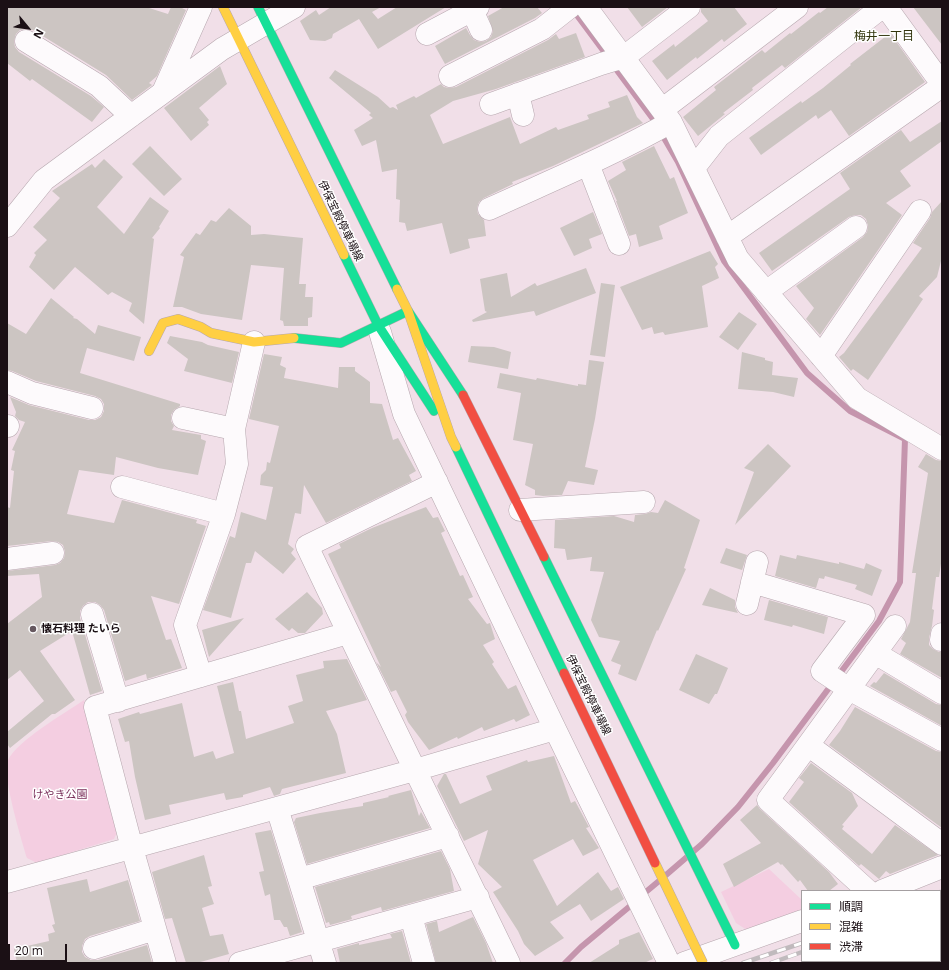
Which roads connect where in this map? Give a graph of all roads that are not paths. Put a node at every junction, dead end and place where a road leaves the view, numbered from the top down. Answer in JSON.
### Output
{"nodes":[{"id":1,"x":201,"y":7,"type":"edge"},
{"id":2,"x":223,"y":7,"type":"edge"},
{"id":3,"x":294,"y":7,"type":"edge"},
{"id":4,"x":586,"y":7,"type":"edge"},
{"id":5,"x":689,"y":7,"type":"edge"},
{"id":6,"x":797,"y":7,"type":"edge"},
{"id":7,"x":882,"y":7,"type":"edge"},
{"id":8,"x":886,"y":7,"type":"edge"},
{"id":9,"x":475,"y":9,"type":"edge"},
{"id":10,"x":566,"y":10,"type":"edge"},
{"id":11,"x":262,"y":15,"type":"edge"},
{"id":12,"x":481,"y":30,"type":"dead end"},
{"id":13,"x":427,"y":34,"type":"dead end"},
{"id":14,"x":239,"y":39,"type":"junction"},
{"id":15,"x":26,"y":40,"type":"dead end"},
{"id":16,"x":624,"y":57,"type":"junction"},
{"id":17,"x":450,"y":76,"type":"dead end"},
{"id":18,"x":942,"y":85,"type":"edge"},
{"id":19,"x":162,"y":93,"type":"junction"},
{"id":20,"x":491,"y":104,"type":"dead end"},
{"id":21,"x":131,"y":116,"type":"junction"},
{"id":22,"x":667,"y":116,"type":"junction"},
{"id":23,"x":588,"y":164,"type":"junction"},
{"id":24,"x":694,"y":168,"type":"junction"},
{"id":25,"x":489,"y":209,"type":"dead end"},
{"id":26,"x":920,"y":211,"type":"dead end"},
{"id":27,"x":7,"y":226,"type":"edge"},
{"id":28,"x":856,"y":227,"type":"dead end"},
{"id":29,"x":727,"y":237,"type":"junction"},
{"id":30,"x":619,"y":244,"type":"dead end"},
{"id":31,"x":766,"y":292,"type":"junction"},
{"id":32,"x":408,"y":311,"type":"junction"},
{"id":33,"x":378,"y":325,"type":"junction"},
{"id":34,"x":254,"y":342,"type":"junction"},
{"id":35,"x":149,"y":351,"type":"dead end"},
{"id":36,"x":821,"y":356,"type":"junction"},
{"id":37,"x":7,"y":382,"type":"edge"},
{"id":38,"x":92,"y":408,"type":"dead end"},
{"id":39,"x":183,"y":418,"type":"dead end"},
{"id":40,"x":234,"y":429,"type":"junction"},
{"id":41,"x":451,"y":437,"type":"junction"},
{"id":42,"x":942,"y":449,"type":"edge"},
{"id":43,"x":437,"y":482,"type":"junction"},
{"id":44,"x":122,"y":487,"type":"dead end"},
{"id":45,"x":644,"y":502,"type":"dead end"},
{"id":46,"x":520,"y":510,"type":"junction"},
{"id":47,"x":224,"y":514,"type":"junction"},
{"id":48,"x":53,"y":553,"type":"dead end"},
{"id":49,"x":7,"y":559,"type":"edge"},
{"id":50,"x":747,"y":604,"type":"dead end"},
{"id":51,"x":92,"y":614,"type":"dead end"},
{"id":52,"x":895,"y":626,"type":"dead end"},
{"id":53,"x":348,"y":633,"type":"junction"},
{"id":54,"x":875,"y":653,"type":"junction"},
{"id":55,"x":201,"y":676,"type":"junction"},
{"id":56,"x":849,"y":689,"type":"junction"},
{"id":57,"x":942,"y":693,"type":"edge"},
{"id":58,"x":118,"y":701,"type":"junction"},
{"id":59,"x":555,"y":728,"type":"junction"},
{"id":60,"x":942,"y":740,"type":"edge"},
{"id":61,"x":808,"y":745,"type":"junction"},
{"id":62,"x":415,"y":770,"type":"junction"},
{"id":63,"x":277,"y":808,"type":"junction"},
{"id":64,"x":448,"y":836,"type":"junction"},
{"id":65,"x":942,"y":844,"type":"edge"},
{"id":66,"x":132,"y":848,"type":"junction"},
{"id":67,"x":942,"y":868,"type":"edge"},
{"id":68,"x":299,"y":878,"type":"junction"},
{"id":69,"x":7,"y":882,"type":"edge"},
{"id":70,"x":867,"y":890,"type":"edge"},
{"id":71,"x":885,"y":890,"type":"edge"},
{"id":72,"x":478,"y":898,"type":"junction"},
{"id":73,"x":411,"y":916,"type":"junction"},
{"id":74,"x":801,"y":921,"type":"edge"},
{"id":75,"x":155,"y":929,"type":"junction"},
{"id":76,"x":318,"y":942,"type":"junction"},
{"id":77,"x":735,"y":945,"type":"junction"},
{"id":78,"x":94,"y":948,"type":"dead end"},
{"id":79,"x":248,"y":962,"type":"edge"},
{"id":80,"x":165,"y":963,"type":"edge"},
{"id":81,"x":325,"y":963,"type":"edge"},
{"id":82,"x":424,"y":963,"type":"edge"},
{"id":83,"x":509,"y":963,"type":"edge"},
{"id":84,"x":669,"y":963,"type":"edge"},
{"id":85,"x":684,"y":963,"type":"edge"},
{"id":86,"x":703,"y":963,"type":"edge"}],
"edges":[{"from":1,"to":19,"type":"street"},
{"from":2,"to":14,"type":"main road","name":"伊保宝殿停車場線"},
{"from":3,"to":11,"type":"street"},
{"from":4,"to":16,"type":"street"},
{"from":5,"to":16,"type":"street"},
{"from":6,"to":22,"type":"street"},
{"from":7,"to":24,"type":"street"},
{"from":8,"to":18,"type":"street"},
{"from":9,"to":12,"type":"street"},
{"from":9,"to":13,"type":"street"},
{"from":10,"to":17,"type":"street"},
{"from":11,"to":14,"type":"street"},
{"from":11,"to":32,"type":"main road","name":"伊保宝殿停車場線"},
{"from":14,"to":19,"type":"street"},
{"from":14,"to":33,"type":"main road","name":"伊保宝殿停車場線"},
{"from":15,"to":21,"type":"street"},
{"from":16,"to":20,"type":"street"},
{"from":16,"to":22,"type":"street"},
{"from":18,"to":29,"type":"street"},
{"from":19,"to":21,"type":"street"},
{"from":21,"to":27,"type":"street"},
{"from":22,"to":23,"type":"street"},
{"from":22,"to":24,"type":"street"},
{"from":23,"to":25,"type":"street"},
{"from":23,"to":30,"type":"street"},
{"from":24,"to":29,"type":"street"},
{"from":26,"to":36,"type":"street"},
{"from":28,"to":31,"type":"street"},
{"from":29,"to":31,"type":"street"},
{"from":31,"to":36,"type":"street"},
{"from":32,"to":33,"type":"main road"},
{"from":32,"to":41,"type":"main road","name":"伊保宝殿停車場線"},
{"from":32,"to":46,"type":"main road"},
{"from":33,"to":34,"type":"main road"},
{"from":33,"to":41,"type":"main road","name":"伊保宝殿停車場線"},
{"from":33,"to":43,"type":"street"},
{"from":34,"to":35,"type":"main road"},
{"from":34,"to":40,"type":"street"},
{"from":36,"to":42,"type":"street"},
{"from":37,"to":38,"type":"street"},
{"from":39,"to":40,"type":"street"},
{"from":40,"to":47,"type":"street"},
{"from":41,"to":86,"type":"main road","name":"伊保宝殿停車場線","bridge":true},
{"from":43,"to":53,"type":"street"},
{"from":43,"to":59,"type":"street"},
{"from":44,"to":47,"type":"street"},
{"from":45,"to":46,"type":"street"},
{"from":46,"to":77,"type":"main road"},
{"from":47,"to":55,"type":"street"},
{"from":48,"to":49,"type":"street"},
{"from":50,"to":56,"type":"street"},
{"from":51,"to":58,"type":"street"},
{"from":52,"to":54,"type":"street"},
{"from":53,"to":55,"type":"street"},
{"from":53,"to":62,"type":"street"},
{"from":54,"to":56,"type":"street"},
{"from":54,"to":57,"type":"street"},
{"from":55,"to":58,"type":"street"},
{"from":56,"to":60,"type":"street"},
{"from":56,"to":61,"type":"street"},
{"from":58,"to":66,"type":"street"},
{"from":59,"to":62,"type":"street"},
{"from":59,"to":84,"type":"street"},
{"from":61,"to":65,"type":"street"},
{"from":61,"to":70,"type":"street"},
{"from":62,"to":63,"type":"street"},
{"from":62,"to":64,"type":"street"},
{"from":63,"to":66,"type":"street"},
{"from":63,"to":68,"type":"street"},
{"from":64,"to":68,"type":"street"},
{"from":64,"to":72,"type":"street"},
{"from":66,"to":69,"type":"street"},
{"from":66,"to":75,"type":"street"},
{"from":67,"to":71,"type":"street"},
{"from":68,"to":76,"type":"street"},
{"from":72,"to":73,"type":"street"},
{"from":72,"to":83,"type":"street"},
{"from":73,"to":76,"type":"street"},
{"from":73,"to":82,"type":"street"},
{"from":74,"to":77,"type":"street"},
{"from":75,"to":78,"type":"street"},
{"from":75,"to":80,"type":"street"},
{"from":76,"to":79,"type":"street"},
{"from":76,"to":81,"type":"street"},
{"from":77,"to":85,"type":"street"}]}
